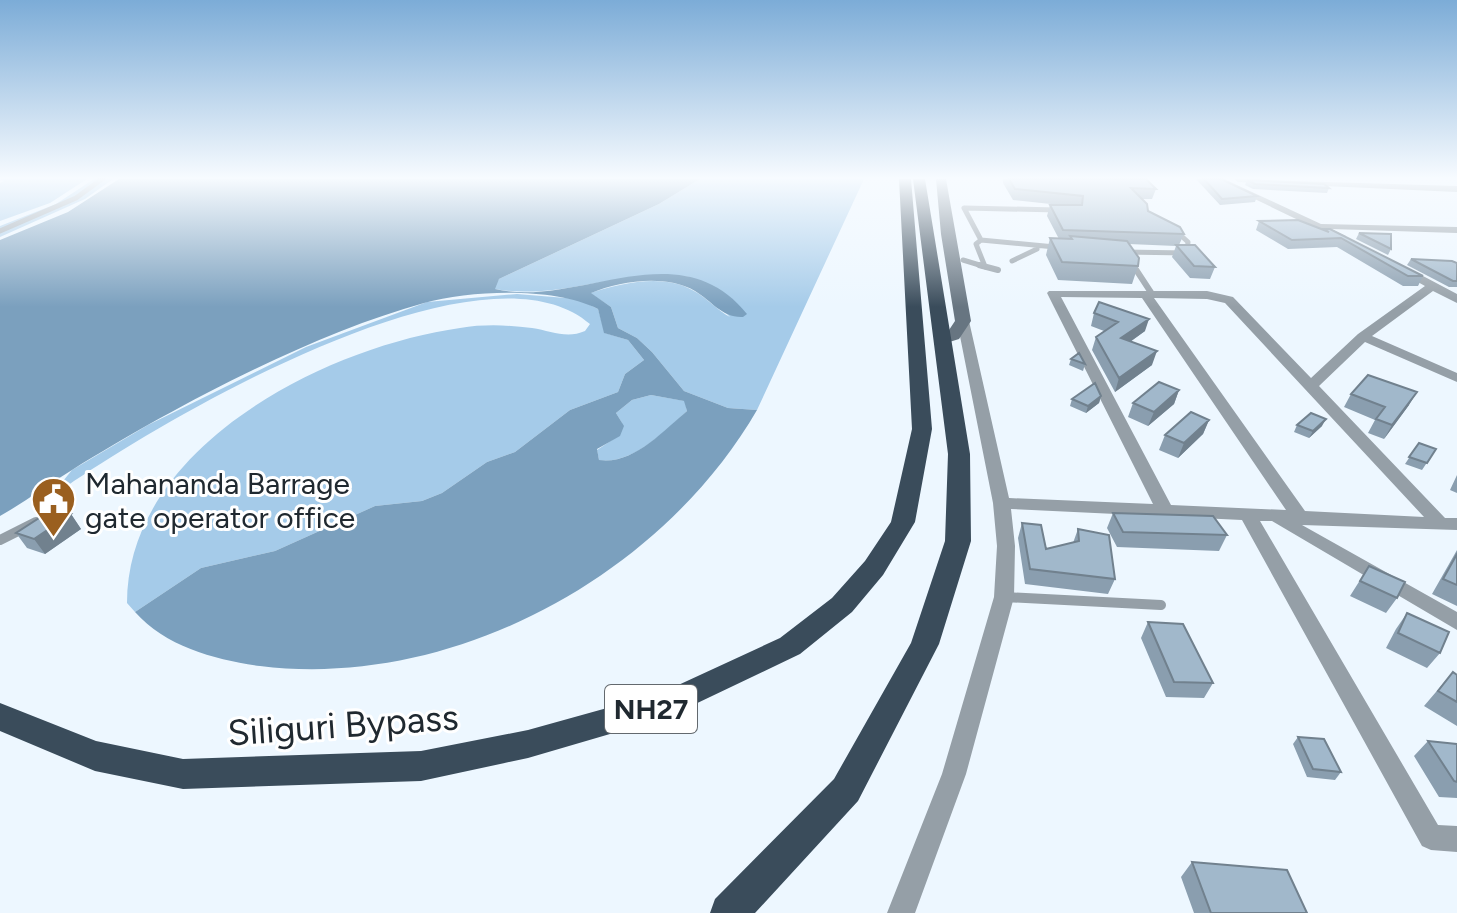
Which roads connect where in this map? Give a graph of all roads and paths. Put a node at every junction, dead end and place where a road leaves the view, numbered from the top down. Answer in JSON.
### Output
{"nodes":[{"id":1,"x":22,"y":222,"type":"edge"},
{"id":2,"x":908,"y":222,"type":"edge"},
{"id":3,"x":925,"y":222,"type":"edge"},
{"id":4,"x":946,"y":222,"type":"edge"},
{"id":5,"x":969,"y":222,"type":"edge"},
{"id":6,"x":1309,"y":222,"type":"edge"},
{"id":7,"x":1319,"y":226,"type":"junction"},
{"id":8,"x":1170,"y":228,"type":"edge"},
{"id":9,"x":1457,"y":230,"type":"edge"},
{"id":10,"x":0,"y":231,"type":"edge"},
{"id":11,"x":981,"y":240,"type":"junction"},
{"id":12,"x":1351,"y":242,"type":"edge"},
{"id":13,"x":1046,"y":247,"type":"junction"},
{"id":14,"x":1068,"y":248,"type":"edge"},
{"id":15,"x":1118,"y":252,"type":"edge"},
{"id":16,"x":1126,"y":252,"type":"junction"},
{"id":17,"x":963,"y":260,"type":"dead end"},
{"id":18,"x":1012,"y":261,"type":"dead end"},
{"id":19,"x":1387,"y":261,"type":"edge"},
{"id":20,"x":984,"y":264,"type":"junction"},
{"id":21,"x":998,"y":270,"type":"dead end"},
{"id":22,"x":1432,"y":286,"type":"junction"},
{"id":23,"x":1148,"y":294,"type":"junction"},
{"id":24,"x":1457,"y":299,"type":"edge"},
{"id":25,"x":963,"y":321,"type":"junction"},
{"id":26,"x":1363,"y":337,"type":"junction"},
{"id":27,"x":943,"y":339,"type":"junction"},
{"id":28,"x":1457,"y":378,"type":"edge"},
{"id":29,"x":1311,"y":386,"type":"junction"},
{"id":30,"x":1002,"y":503,"type":"junction"},
{"id":31,"x":1164,"y":509,"type":"junction"},
{"id":32,"x":1248,"y":515,"type":"junction"},
{"id":33,"x":43,"y":517,"type":"edge"},
{"id":34,"x":1275,"y":518,"type":"junction"},
{"id":35,"x":1301,"y":519,"type":"junction"},
{"id":36,"x":1448,"y":524,"type":"edge"},
{"id":37,"x":0,"y":540,"type":"edge"},
{"id":38,"x":1004,"y":597,"type":"junction"},
{"id":39,"x":1161,"y":605,"type":"dead end"},
{"id":40,"x":1457,"y":622,"type":"edge"},
{"id":41,"x":0,"y":717,"type":"edge"},
{"id":42,"x":1457,"y":839,"type":"edge"},
{"id":43,"x":729,"y":913,"type":"edge"},
{"id":44,"x":901,"y":913,"type":"edge"}],
"edges":[{"from":1,"to":10,"type":"lane"},
{"from":2,"to":41,"type":"highway","name":"Siliguri Bypass","number":"NH27"},
{"from":3,"to":27,"type":"highway"},
{"from":4,"to":25,"type":"main road"},
{"from":5,"to":11,"type":"lane"},
{"from":6,"to":7,"type":"street"},
{"from":7,"to":9,"type":"street"},
{"from":7,"to":12,"type":"street"},
{"from":8,"to":16,"type":"lane"},
{"from":11,"to":13,"type":"lane"},
{"from":11,"to":20,"type":"lane"},
{"from":13,"to":14,"type":"lane"},
{"from":13,"to":18,"type":"lane"},
{"from":15,"to":16,"type":"lane"},
{"from":16,"to":23,"type":"lane"},
{"from":17,"to":20,"type":"lane"},
{"from":19,"to":22,"type":"street"},
{"from":20,"to":21,"type":"lane"},
{"from":22,"to":24,"type":"street"},
{"from":22,"to":26,"type":"street"},
{"from":23,"to":29,"type":"street"},
{"from":23,"to":31,"type":"street"},
{"from":23,"to":35,"type":"street"},
{"from":25,"to":27,"type":"main road"},
{"from":25,"to":30,"type":"street"},
{"from":26,"to":28,"type":"street"},
{"from":26,"to":29,"type":"street"},
{"from":27,"to":43,"type":"highway"},
{"from":29,"to":36,"type":"street"},
{"from":30,"to":31,"type":"street"},
{"from":30,"to":38,"type":"street"},
{"from":31,"to":32,"type":"street"},
{"from":32,"to":34,"type":"street"},
{"from":32,"to":42,"type":"street"},
{"from":33,"to":37,"type":"lane"},
{"from":34,"to":35,"type":"street"},
{"from":34,"to":40,"type":"street"},
{"from":35,"to":36,"type":"street"},
{"from":38,"to":39,"type":"lane"},
{"from":38,"to":44,"type":"street"}]}
